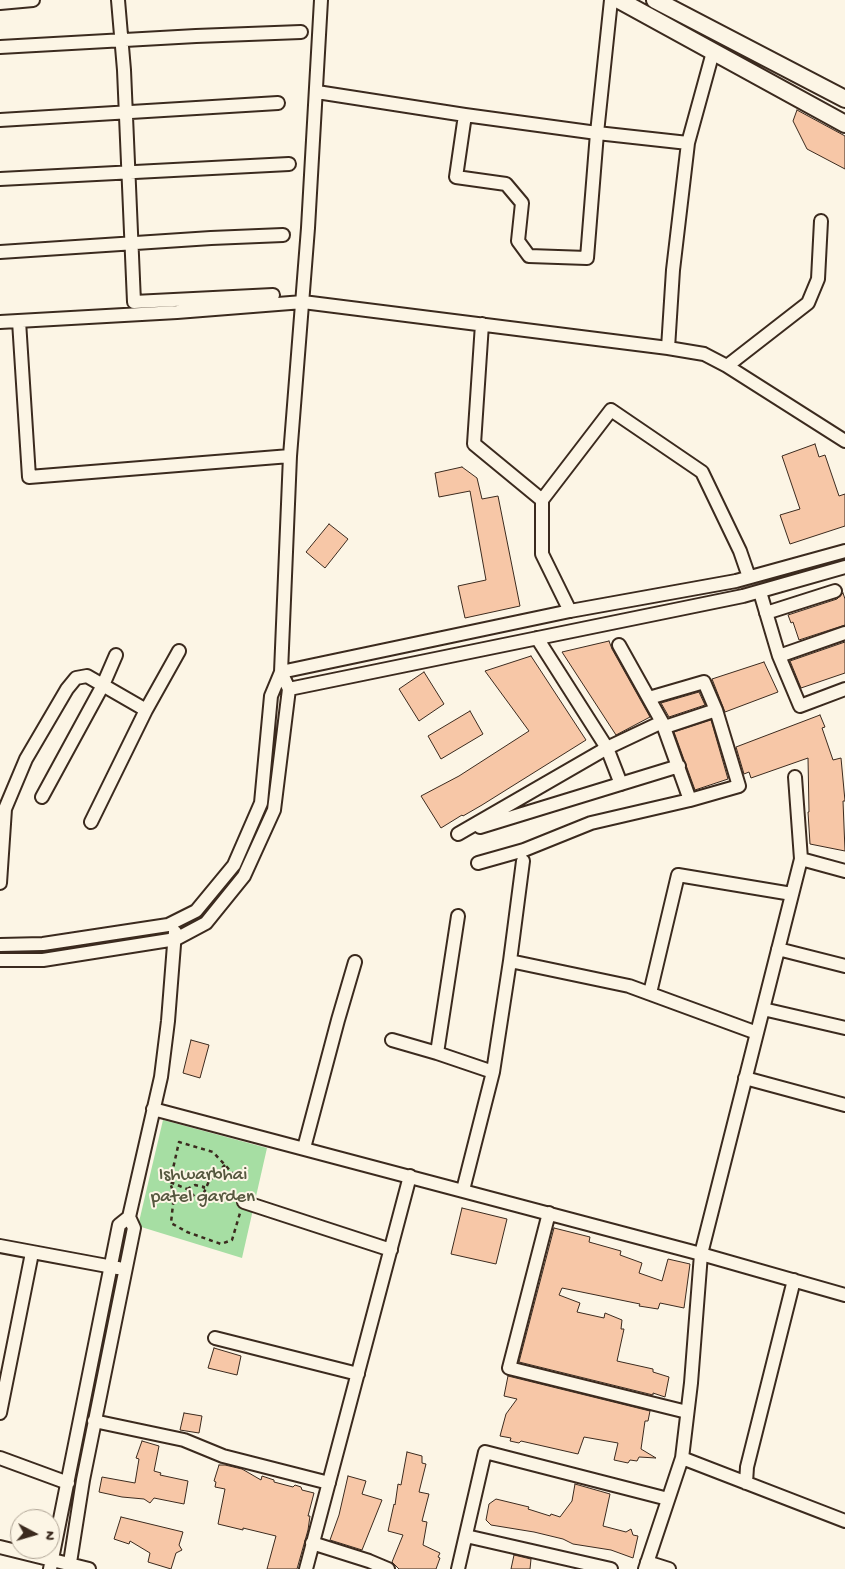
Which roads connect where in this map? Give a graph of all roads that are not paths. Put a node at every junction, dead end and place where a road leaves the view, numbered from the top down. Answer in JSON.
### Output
{"nodes":[{"id":1,"x":34,"y":0,"type":"edge"},
{"id":2,"x":118,"y":0,"type":"edge"},
{"id":3,"x":321,"y":0,"type":"edge"},
{"id":4,"x":611,"y":0,"type":"edge"},
{"id":5,"x":619,"y":0,"type":"edge"},
{"id":6,"x":654,"y":0,"type":"edge"},
{"id":7,"x":0,"y":3,"type":"edge"},
{"id":8,"x":301,"y":32,"type":"dead end"},
{"id":9,"x":123,"y":41,"type":"junction"},
{"id":10,"x":0,"y":47,"type":"edge"},
{"id":11,"x":713,"y":52,"type":"junction"},
{"id":12,"x":317,"y":92,"type":"junction"},
{"id":13,"x":845,"y":99,"type":"edge"},
{"id":14,"x":278,"y":103,"type":"dead end"},
{"id":15,"x":126,"y":112,"type":"junction"},
{"id":16,"x":465,"y":115,"type":"junction"},
{"id":17,"x":0,"y":120,"type":"edge"},
{"id":18,"x":845,"y":124,"type":"edge"},
{"id":19,"x":597,"y":133,"type":"junction"},
{"id":20,"x":688,"y":143,"type":"junction"},
{"id":21,"x":289,"y":164,"type":"dead end"},
{"id":22,"x":129,"y":172,"type":"junction"},
{"id":23,"x":0,"y":178,"type":"edge"},
{"id":24,"x":821,"y":221,"type":"dead end"},
{"id":25,"x":283,"y":235,"type":"dead end"},
{"id":26,"x":131,"y":243,"type":"junction"},
{"id":27,"x":0,"y":252,"type":"edge"},
{"id":28,"x":273,"y":295,"type":"dead end"},
{"id":29,"x":303,"y":302,"type":"junction"},
{"id":30,"x":19,"y":321,"type":"junction"},
{"id":31,"x":0,"y":322,"type":"edge"},
{"id":32,"x":482,"y":324,"type":"junction"},
{"id":33,"x":668,"y":348,"type":"junction"},
{"id":34,"x":727,"y":366,"type":"junction"},
{"id":35,"x":845,"y":440,"type":"edge"},
{"id":36,"x":290,"y":456,"type":"junction"},
{"id":37,"x":542,"y":500,"type":"junction"},
{"id":38,"x":845,"y":551,"type":"edge"},
{"id":39,"x":845,"y":568,"type":"edge"},
{"id":40,"x":749,"y":577,"type":"junction"},
{"id":41,"x":835,"y":591,"type":"dead end"},
{"id":42,"x":760,"y":592,"type":"junction"},
{"id":43,"x":570,"y":611,"type":"junction"},
{"id":44,"x":766,"y":613,"type":"junction"},
{"id":45,"x":845,"y":633,"type":"edge"},
{"id":46,"x":537,"y":638,"type":"junction"},
{"id":47,"x":620,"y":645,"type":"dead end"},
{"id":48,"x":179,"y":651,"type":"dead end"},
{"id":49,"x":116,"y":655,"type":"dead end"},
{"id":50,"x":779,"y":656,"type":"junction"},
{"id":51,"x":281,"y":672,"type":"junction"},
{"id":52,"x":103,"y":685,"type":"junction"},
{"id":53,"x":289,"y":689,"type":"junction"},
{"id":54,"x":845,"y":689,"type":"edge"},
{"id":55,"x":649,"y":698,"type":"junction"},
{"id":56,"x":146,"y":710,"type":"junction"},
{"id":57,"x":716,"y":710,"type":"junction"},
{"id":58,"x":664,"y":724,"type":"junction"},
{"id":59,"x":607,"y":748,"type":"junction"},
{"id":60,"x":679,"y":766,"type":"junction"},
{"id":61,"x":795,"y":777,"type":"dead end"},
{"id":62,"x":621,"y":784,"type":"junction"},
{"id":63,"x":42,"y":797,"type":"dead end"},
{"id":64,"x":690,"y":800,"type":"junction"},
{"id":65,"x":91,"y":822,"type":"dead end"},
{"id":66,"x":801,"y":859,"type":"junction"},
{"id":67,"x":523,"y":861,"type":"dead end"},
{"id":68,"x":478,"y":863,"type":"dead end"},
{"id":69,"x":845,"y":870,"type":"edge"},
{"id":70,"x":0,"y":884,"type":"edge"},
{"id":71,"x":792,"y":894,"type":"junction"},
{"id":72,"x":458,"y":916,"type":"dead end"},
{"id":73,"x":174,"y":922,"type":"junction"},
{"id":74,"x":176,"y":939,"type":"junction"},
{"id":75,"x":0,"y":945,"type":"edge"},
{"id":76,"x":778,"y":948,"type":"junction"},
{"id":77,"x":0,"y":960,"type":"edge"},
{"id":78,"x":510,"y":961,"type":"junction"},
{"id":79,"x":355,"y":962,"type":"dead end"},
{"id":80,"x":845,"y":966,"type":"edge"},
{"id":81,"x":650,"y":994,"type":"junction"},
{"id":82,"x":763,"y":1009,"type":"junction"},
{"id":83,"x":845,"y":1028,"type":"edge"},
{"id":84,"x":757,"y":1033,"type":"junction"},
{"id":85,"x":392,"y":1040,"type":"dead end"},
{"id":86,"x":437,"y":1053,"type":"junction"},
{"id":87,"x":493,"y":1072,"type":"junction"},
{"id":88,"x":746,"y":1078,"type":"junction"},
{"id":89,"x":845,"y":1105,"type":"edge"},
{"id":90,"x":153,"y":1109,"type":"junction"},
{"id":91,"x":304,"y":1148,"type":"junction"},
{"id":92,"x":410,"y":1176,"type":"junction"},
{"id":93,"x":463,"y":1190,"type":"junction"},
{"id":94,"x":244,"y":1202,"type":"road end"},
{"id":95,"x":549,"y":1213,"type":"junction"},
{"id":96,"x":129,"y":1217,"type":"junction"},
{"id":97,"x":0,"y":1246,"type":"edge"},
{"id":98,"x":390,"y":1250,"type":"junction"},
{"id":99,"x":32,"y":1252,"type":"junction"},
{"id":100,"x":701,"y":1254,"type":"junction"},
{"id":101,"x":110,"y":1266,"type":"junction"},
{"id":102,"x":125,"y":1268,"type":"junction"},
{"id":103,"x":794,"y":1280,"type":"junction"},
{"id":104,"x":845,"y":1294,"type":"edge"},
{"id":105,"x":216,"y":1338,"type":"dead end"},
{"id":106,"x":358,"y":1374,"type":"junction"},
{"id":107,"x":687,"y":1412,"type":"junction"},
{"id":108,"x":0,"y":1413,"type":"edge"},
{"id":109,"x":94,"y":1421,"type":"junction"},
{"id":110,"x":0,"y":1458,"type":"edge"},
{"id":111,"x":682,"y":1458,"type":"junction"},
{"id":112,"x":68,"y":1483,"type":"junction"},
{"id":113,"x":329,"y":1483,"type":"junction"},
{"id":114,"x":746,"y":1483,"type":"junction"},
{"id":115,"x":668,"y":1499,"type":"junction"},
{"id":116,"x":845,"y":1521,"type":"edge"},
{"id":117,"x":466,"y":1536,"type":"junction"},
{"id":118,"x":312,"y":1543,"type":"junction"},
{"id":119,"x":0,"y":1547,"type":"edge"},
{"id":120,"x":52,"y":1564,"type":"edge"},
{"id":121,"x":646,"y":1565,"type":"edge"},
{"id":122,"x":70,"y":1567,"type":"edge"},
{"id":123,"x":89,"y":1569,"type":"edge"},
{"id":124,"x":306,"y":1569,"type":"edge"},
{"id":125,"x":388,"y":1569,"type":"edge"},
{"id":126,"x":458,"y":1569,"type":"edge"},
{"id":127,"x":611,"y":1569,"type":"edge"},
{"id":128,"x":668,"y":1569,"type":"edge"}],
"edges":[{"from":1,"to":7,"type":"street"},
{"from":2,"to":9,"type":"street"},
{"from":3,"to":12,"type":"street"},
{"from":4,"to":19,"type":"street"},
{"from":5,"to":11,"type":"main road"},
{"from":6,"to":13,"type":"main road"},
{"from":8,"to":9,"type":"street"},
{"from":9,"to":10,"type":"street"},
{"from":9,"to":15,"type":"street"},
{"from":11,"to":18,"type":"main road"},
{"from":11,"to":20,"type":"street"},
{"from":12,"to":16,"type":"street"},
{"from":12,"to":29,"type":"street"},
{"from":14,"to":15,"type":"street"},
{"from":15,"to":17,"type":"street"},
{"from":15,"to":22,"type":"street"},
{"from":16,"to":19,"type":"street"},
{"from":16,"to":19,"type":"street"},
{"from":19,"to":20,"type":"street"},
{"from":20,"to":33,"type":"street"},
{"from":21,"to":22,"type":"street"},
{"from":22,"to":23,"type":"street"},
{"from":22,"to":26,"type":"street"},
{"from":24,"to":34,"type":"street"},
{"from":25,"to":26,"type":"street"},
{"from":26,"to":27,"type":"street"},
{"from":26,"to":28,"type":"street"},
{"from":29,"to":30,"type":"street"},
{"from":29,"to":32,"type":"street"},
{"from":29,"to":36,"type":"street"},
{"from":30,"to":31,"type":"street"},
{"from":30,"to":36,"type":"street"},
{"from":32,"to":33,"type":"street"},
{"from":32,"to":37,"type":"street"},
{"from":33,"to":34,"type":"street"},
{"from":34,"to":35,"type":"street"},
{"from":36,"to":51,"type":"street"},
{"from":37,"to":40,"type":"street"},
{"from":37,"to":43,"type":"street"},
{"from":38,"to":40,"type":"street"},
{"from":39,"to":42,"type":"street"},
{"from":40,"to":43,"type":"street"},
{"from":41,"to":44,"type":"street"},
{"from":42,"to":44,"type":"street"},
{"from":42,"to":46,"type":"street"},
{"from":43,"to":51,"type":"street"},
{"from":44,"to":50,"type":"street"},
{"from":45,"to":50,"type":"street"},
{"from":46,"to":53,"type":"street"},
{"from":46,"to":59,"type":"street"},
{"from":47,"to":55,"type":"street"},
{"from":48,"to":56,"type":"street"},
{"from":49,"to":52,"type":"street"},
{"from":50,"to":54,"type":"street"},
{"from":51,"to":53,"type":"street"},
{"from":51,"to":73,"type":"street"},
{"from":52,"to":56,"type":"street"},
{"from":52,"to":63,"type":"street"},
{"from":52,"to":70,"type":"street"},
{"from":53,"to":74,"type":"street"},
{"from":55,"to":57,"type":"street"},
{"from":55,"to":58,"type":"street"},
{"from":56,"to":65,"type":"street"},
{"from":57,"to":58,"type":"street"},
{"from":57,"to":64,"type":"street"},
{"from":58,"to":59,"type":"street"},
{"from":58,"to":60,"type":"street"},
{"from":59,"to":62,"type":"street"},
{"from":59,"to":62,"type":"street"},
{"from":60,"to":62,"type":"street"},
{"from":60,"to":64,"type":"street"},
{"from":61,"to":66,"type":"street"},
{"from":64,"to":68,"type":"street"},
{"from":66,"to":69,"type":"street"},
{"from":66,"to":71,"type":"street"},
{"from":67,"to":78,"type":"street"},
{"from":71,"to":76,"type":"street"},
{"from":71,"to":81,"type":"street"},
{"from":72,"to":86,"type":"street"},
{"from":73,"to":74,"type":"street"},
{"from":73,"to":75,"type":"street"},
{"from":74,"to":77,"type":"street"},
{"from":74,"to":90,"type":"street"},
{"from":76,"to":80,"type":"street"},
{"from":76,"to":82,"type":"street"},
{"from":78,"to":81,"type":"street"},
{"from":78,"to":87,"type":"street"},
{"from":79,"to":91,"type":"street"},
{"from":81,"to":84,"type":"street"},
{"from":82,"to":83,"type":"street"},
{"from":82,"to":84,"type":"street"},
{"from":84,"to":88,"type":"street"},
{"from":85,"to":86,"type":"street"},
{"from":86,"to":87,"type":"street"},
{"from":87,"to":93,"type":"street"},
{"from":88,"to":89,"type":"street"},
{"from":88,"to":100,"type":"street"},
{"from":90,"to":91,"type":"street"},
{"from":90,"to":96,"type":"street"},
{"from":91,"to":92,"type":"street"},
{"from":92,"to":93,"type":"street"},
{"from":92,"to":98,"type":"street"},
{"from":93,"to":95,"type":"street"},
{"from":94,"to":98,"type":"street"},
{"from":95,"to":100,"type":"street"},
{"from":95,"to":107,"type":"street"},
{"from":96,"to":101,"type":"street"},
{"from":96,"to":102,"type":"street"},
{"from":97,"to":99,"type":"street"},
{"from":98,"to":106,"type":"street"},
{"from":99,"to":101,"type":"street"},
{"from":99,"to":108,"type":"street"},
{"from":100,"to":103,"type":"street"},
{"from":100,"to":107,"type":"street"},
{"from":101,"to":102,"type":"street"},
{"from":101,"to":112,"type":"street"},
{"from":102,"to":109,"type":"street"},
{"from":103,"to":104,"type":"street"},
{"from":103,"to":114,"type":"street"},
{"from":105,"to":106,"type":"street"},
{"from":106,"to":113,"type":"street"},
{"from":107,"to":111,"type":"street"},
{"from":109,"to":113,"type":"street"},
{"from":109,"to":122,"type":"street"},
{"from":110,"to":112,"type":"street"},
{"from":111,"to":114,"type":"street"},
{"from":111,"to":115,"type":"street"},
{"from":112,"to":120,"type":"street"},
{"from":113,"to":118,"type":"street"},
{"from":114,"to":116,"type":"street"},
{"from":115,"to":117,"type":"street"},
{"from":115,"to":121,"type":"street"},
{"from":117,"to":126,"type":"street"},
{"from":117,"to":127,"type":"street"},
{"from":118,"to":124,"type":"street"},
{"from":118,"to":125,"type":"street"},
{"from":119,"to":120,"type":"street"},
{"from":120,"to":122,"type":"street"},
{"from":121,"to":128,"type":"street"},
{"from":122,"to":123,"type":"street"}]}
